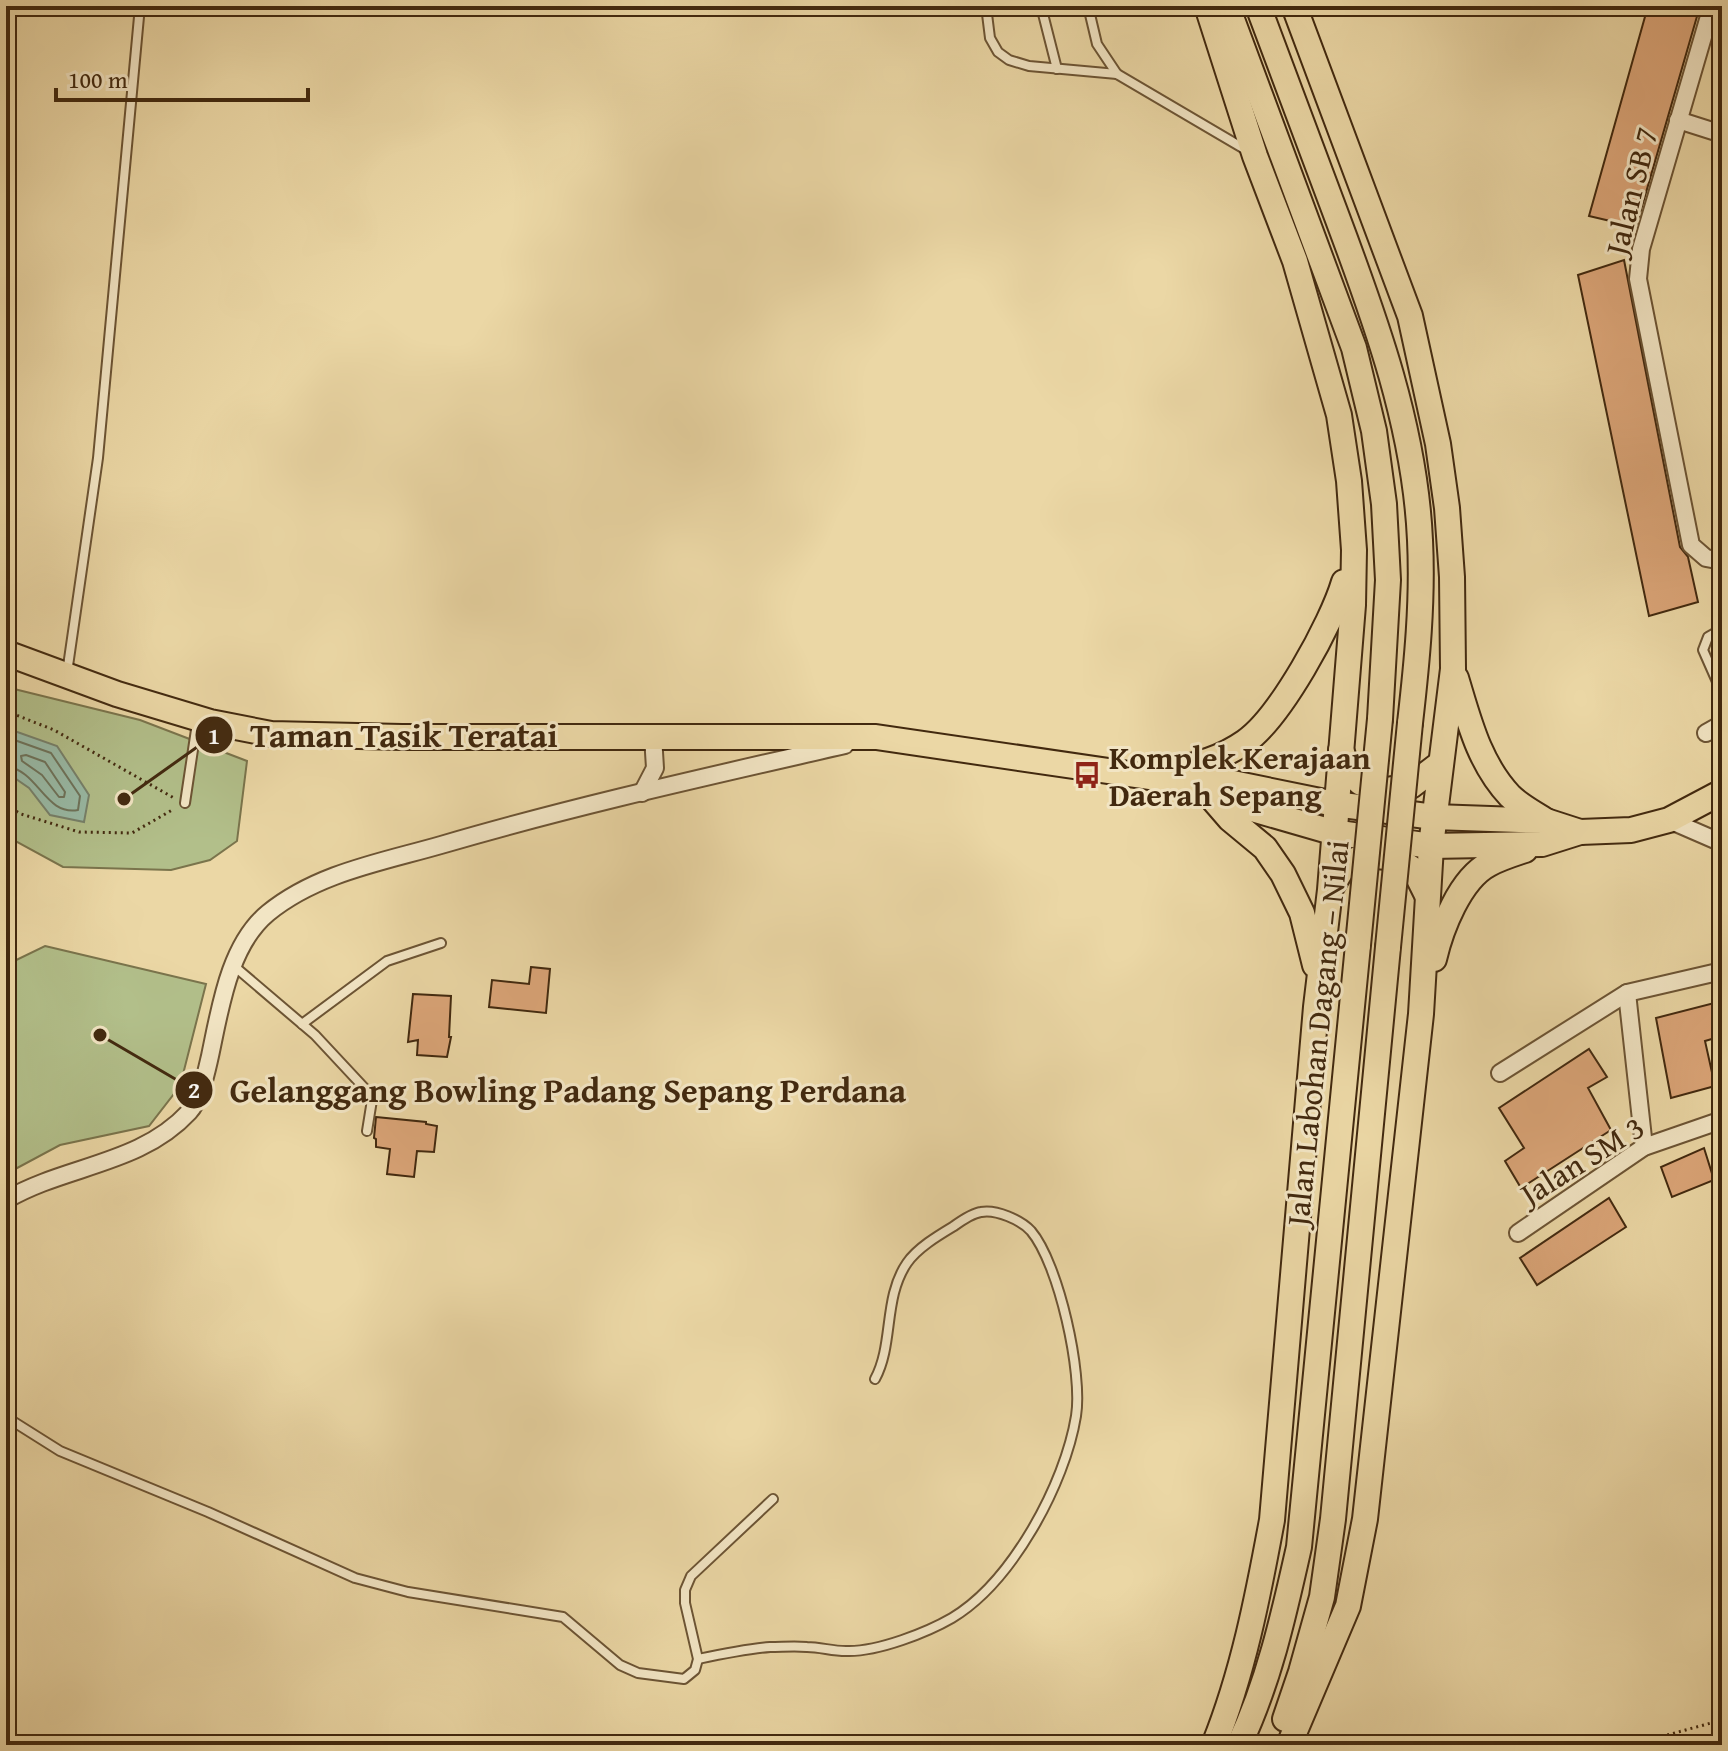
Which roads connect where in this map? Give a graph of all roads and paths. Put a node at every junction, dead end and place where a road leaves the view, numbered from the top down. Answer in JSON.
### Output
{"nodes":[{"id":1,"x":140,"y":6,"type":"edge"},
{"id":2,"x":986,"y":6,"type":"edge"},
{"id":3,"x":1041,"y":6,"type":"edge"},
{"id":4,"x":1088,"y":6,"type":"edge"},
{"id":5,"x":1207,"y":6,"type":"edge"},
{"id":6,"x":1227,"y":6,"type":"edge"},
{"id":7,"x":1258,"y":6,"type":"edge"},
{"id":8,"x":1294,"y":6,"type":"edge"},
{"id":9,"x":1712,"y":6,"type":"edge"},
{"id":10,"x":1057,"y":69,"type":"junction"},
{"id":11,"x":1117,"y":74,"type":"junction"},
{"id":12,"x":1678,"y":120,"type":"junction"},
{"id":13,"x":1722,"y":134,"type":"edge"},
{"id":14,"x":1255,"y":156,"type":"junction"},
{"id":15,"x":1354,"y":550,"type":"junction"},
{"id":16,"x":1722,"y":561,"type":"edge"},
{"id":17,"x":1722,"y":629,"type":"edge"},
{"id":18,"x":6,"y":653,"type":"edge"},
{"id":19,"x":1453,"y":669,"type":"junction"},
{"id":20,"x":67,"y":674,"type":"junction"},
{"id":21,"x":1722,"y":693,"type":"edge"},
{"id":22,"x":6,"y":711,"type":"edge"},
{"id":23,"x":198,"y":718,"type":"junction"},
{"id":24,"x":1722,"y":724,"type":"edge"},
{"id":25,"x":1706,"y":733,"type":"dead end"},
{"id":26,"x":653,"y":736,"type":"junction"},
{"id":27,"x":876,"y":737,"type":"junction"},
{"id":28,"x":1340,"y":748,"type":"junction"},
{"id":29,"x":1441,"y":763,"type":"junction"},
{"id":30,"x":1149,"y":776,"type":"junction"},
{"id":31,"x":1200,"y":790,"type":"junction"},
{"id":32,"x":1722,"y":792,"type":"edge"},
{"id":33,"x":642,"y":793,"type":"junction"},
{"id":34,"x":185,"y":803,"type":"junction"},
{"id":35,"x":1335,"y":804,"type":"junction"},
{"id":36,"x":6,"y":805,"type":"edge"},
{"id":37,"x":1434,"y":817,"type":"junction"},
{"id":38,"x":1669,"y":820,"type":"junction"},
{"id":39,"x":1332,"y":832,"type":"junction"},
{"id":40,"x":1544,"y":833,"type":"junction"},
{"id":41,"x":1722,"y":843,"type":"edge"},
{"id":42,"x":1431,"y":846,"type":"junction"},
{"id":43,"x":1330,"y":890,"type":"junction"},
{"id":44,"x":1428,"y":898,"type":"junction"},
{"id":45,"x":441,"y":943,"type":"dead end"},
{"id":46,"x":234,"y":966,"type":"junction"},
{"id":47,"x":1722,"y":971,"type":"edge"},
{"id":48,"x":1627,"y":993,"type":"junction"},
{"id":49,"x":1316,"y":1007,"type":"junction"},
{"id":50,"x":1421,"y":1014,"type":"junction"},
{"id":51,"x":302,"y":1024,"type":"junction"},
{"id":52,"x":1500,"y":1073,"type":"dead end"},
{"id":53,"x":1722,"y":1120,"type":"edge"},
{"id":54,"x":367,"y":1131,"type":"dead end"},
{"id":55,"x":1644,"y":1147,"type":"junction"},
{"id":56,"x":6,"y":1200,"type":"edge"},
{"id":57,"x":1518,"y":1233,"type":"dead end"},
{"id":58,"x":875,"y":1379,"type":"dead end"},
{"id":59,"x":6,"y":1417,"type":"edge"},
{"id":60,"x":773,"y":1499,"type":"dead end"},
{"id":61,"x":698,"y":1659,"type":"junction"},
{"id":62,"x":1722,"y":1720,"type":"edge"},
{"id":63,"x":1214,"y":1745,"type":"edge"},
{"id":64,"x":1239,"y":1745,"type":"edge"},
{"id":65,"x":1276,"y":1745,"type":"edge"},
{"id":66,"x":1289,"y":1745,"type":"edge"},
{"id":67,"x":1590,"y":1745,"type":"edge"}],
"edges":[{"from":1,"to":20,"type":"lane"},
{"from":2,"to":10,"type":"lane"},
{"from":3,"to":10,"type":"lane"},
{"from":4,"to":11,"type":"lane"},
{"from":5,"to":14,"type":"main road"},
{"from":6,"to":64,"type":"main road","name":"Jalan Labohan Dagang ‒ Nilai","bridge":true},
{"from":7,"to":65,"type":"main road","name":"Jalan Labohan Dagang ‒ Nilai","bridge":true},
{"from":8,"to":19,"type":"main road"},
{"from":9,"to":12,"type":"street","name":"Jalan SB 7"},
{"from":10,"to":11,"type":"lane"},
{"from":11,"to":14,"type":"lane"},
{"from":12,"to":13,"type":"street"},
{"from":12,"to":16,"type":"street","name":"Jalan SB 7"},
{"from":14,"to":15,"type":"main road"},
{"from":15,"to":28,"type":"main road"},
{"from":15,"to":30,"type":"main road"},
{"from":17,"to":21,"type":"lane"},
{"from":18,"to":20,"type":"main road"},
{"from":19,"to":29,"type":"main road"},
{"from":19,"to":40,"type":"main road"},
{"from":20,"to":23,"type":"main road"},
{"from":22,"to":34,"type":"path"},
{"from":23,"to":26,"type":"main road"},
{"from":23,"to":34,"type":"lane"},
{"from":24,"to":25,"type":"street"},
{"from":26,"to":27,"type":"main road"},
{"from":26,"to":33,"type":"street"},
{"from":27,"to":30,"type":"main road"},
{"from":27,"to":33,"type":"street"},
{"from":28,"to":29,"type":"main road"},
{"from":28,"to":35,"type":"main road"},
{"from":29,"to":37,"type":"main road"},
{"from":30,"to":31,"type":"main road"},
{"from":31,"to":35,"type":"main road"},
{"from":31,"to":39,"type":"main road"},
{"from":31,"to":49,"type":"main road"},
{"from":32,"to":38,"type":"main road"},
{"from":33,"to":46,"type":"street"},
{"from":34,"to":36,"type":"path"},
{"from":35,"to":37,"type":"main road"},
{"from":35,"to":39,"type":"main road"},
{"from":37,"to":40,"type":"main road"},
{"from":37,"to":42,"type":"main road"},
{"from":38,"to":40,"type":"main road"},
{"from":38,"to":41,"type":"street"},
{"from":39,"to":42,"type":"main road"},
{"from":39,"to":43,"type":"main road"},
{"from":40,"to":42,"type":"main road"},
{"from":40,"to":50,"type":"main road"},
{"from":42,"to":44,"type":"main road"},
{"from":43,"to":44,"type":"main road"},
{"from":43,"to":49,"type":"main road"},
{"from":44,"to":50,"type":"main road"},
{"from":45,"to":51,"type":"lane"},
{"from":46,"to":51,"type":"lane"},
{"from":46,"to":56,"type":"street"},
{"from":47,"to":48,"type":"street"},
{"from":48,"to":52,"type":"street"},
{"from":48,"to":55,"type":"street"},
{"from":49,"to":63,"type":"main road"},
{"from":50,"to":66,"type":"main road"},
{"from":51,"to":54,"type":"lane"},
{"from":53,"to":55,"type":"street","name":"Jalan SM 3"},
{"from":55,"to":57,"type":"street","name":"Jalan SM 3"},
{"from":58,"to":61,"type":"lane"},
{"from":59,"to":61,"type":"lane"},
{"from":60,"to":61,"type":"lane"},
{"from":62,"to":67,"type":"path"}]}
